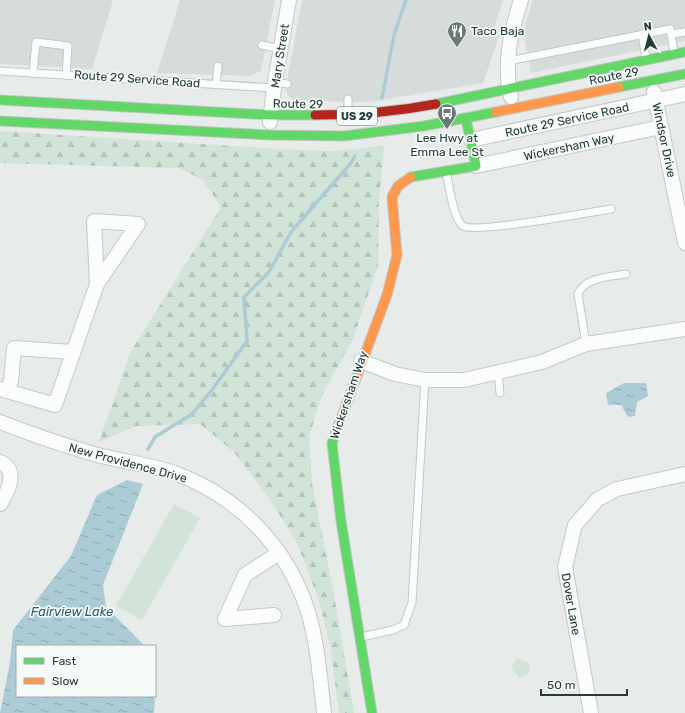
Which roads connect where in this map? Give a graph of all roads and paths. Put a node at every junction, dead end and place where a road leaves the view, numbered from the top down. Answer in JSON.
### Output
{"nodes":[{"id":1,"x":289,"y":0,"type":"edge"},
{"id":2,"x":521,"y":0,"type":"edge"},
{"id":3,"x":685,"y":32,"type":"edge"},
{"id":4,"x":642,"y":34,"type":"junction"},
{"id":5,"x":671,"y":34,"type":"junction"},
{"id":6,"x":262,"y":45,"type":"dead end"},
{"id":7,"x":280,"y":49,"type":"junction"},
{"id":8,"x":685,"y":52,"type":"edge"},
{"id":9,"x":675,"y":54,"type":"junction"},
{"id":10,"x":508,"y":61,"type":"junction"},
{"id":11,"x":646,"y":61,"type":"junction"},
{"id":12,"x":218,"y":66,"type":"dead end"},
{"id":13,"x":0,"y":71,"type":"edge"},
{"id":14,"x":33,"y":73,"type":"junction"},
{"id":15,"x":685,"y":74,"type":"edge"},
{"id":16,"x":66,"y":75,"type":"junction"},
{"id":17,"x":651,"y":81,"type":"junction"},
{"id":18,"x":216,"y":84,"type":"junction"},
{"id":19,"x":279,"y":85,"type":"junction"},
{"id":20,"x":509,"y":90,"type":"junction"},
{"id":21,"x":685,"y":94,"type":"edge"},
{"id":22,"x":348,"y":99,"type":"dead end"},
{"id":23,"x":0,"y":100,"type":"edge"},
{"id":24,"x":656,"y":100,"type":"junction"},
{"id":25,"x":514,"y":109,"type":"junction"},
{"id":26,"x":271,"y":115,"type":"junction"},
{"id":27,"x":348,"y":116,"type":"junction"},
{"id":28,"x":466,"y":119,"type":"junction"},
{"id":29,"x":0,"y":121,"type":"edge"},
{"id":30,"x":661,"y":127,"type":"junction"},
{"id":31,"x":269,"y":135,"type":"junction"},
{"id":32,"x":471,"y":140,"type":"junction"},
{"id":33,"x":476,"y":166,"type":"junction"},
{"id":34,"x":446,"y":171,"type":"junction"},
{"id":35,"x":611,"y":208,"type":"dead end"},
{"id":36,"x":685,"y":243,"type":"edge"},
{"id":37,"x":626,"y":274,"type":"dead end"},
{"id":38,"x":97,"y":284,"type":"junction"},
{"id":39,"x":685,"y":329,"type":"edge"},
{"id":40,"x":586,"y":344,"type":"junction"},
{"id":41,"x":73,"y":352,"type":"junction"},
{"id":42,"x":361,"y":361,"type":"junction"},
{"id":43,"x":498,"y":372,"type":"junction"},
{"id":44,"x":425,"y":380,"type":"junction"},
{"id":45,"x":4,"y":390,"type":"edge"},
{"id":46,"x":500,"y":393,"type":"dead end"},
{"id":47,"x":0,"y":422,"type":"edge"},
{"id":48,"x":0,"y":462,"type":"edge"},
{"id":49,"x":685,"y":474,"type":"edge"},
{"id":50,"x":0,"y":504,"type":"edge"},
{"id":51,"x":279,"y":553,"type":"junction"},
{"id":52,"x":274,"y":615,"type":"dead end"},
{"id":53,"x":360,"y":637,"type":"junction"},
{"id":54,"x":324,"y":713,"type":"edge"},
{"id":55,"x":372,"y":713,"type":"edge"},
{"id":56,"x":591,"y":713,"type":"edge"}],
"edges":[{"from":1,"to":7,"type":"street","name":"Mary Street"},
{"from":2,"to":10,"type":"street"},
{"from":3,"to":5,"type":"lane"},
{"from":4,"to":5,"type":"lane"},
{"from":4,"to":10,"type":"lane"},
{"from":4,"to":11,"type":"lane"},
{"from":5,"to":9,"type":"lane"},
{"from":6,"to":7,"type":"lane"},
{"from":7,"to":19,"type":"street","name":"Mary Street"},
{"from":8,"to":9,"type":"main road","name":"Route 29","number":"US 29"},
{"from":9,"to":11,"type":"main road","name":"Route 29","number":"US 29"},
{"from":10,"to":20,"type":"street"},
{"from":11,"to":17,"type":"street","name":"Windsor Drive"},
{"from":11,"to":20,"type":"main road","name":"Route 29","number":"US 29"},
{"from":12,"to":18,"type":"lane"},
{"from":13,"to":14,"type":"lane","name":"Route 29 Service Road"},
{"from":14,"to":16,"type":"lane","name":"Route 29 Service Road"},
{"from":14,"to":16,"type":"lane"},
{"from":15,"to":17,"type":"main road","name":"Route 29","number":"US 29"},
{"from":16,"to":18,"type":"lane","name":"Route 29 Service Road"},
{"from":17,"to":24,"type":"street","name":"Windsor Drive"},
{"from":17,"to":25,"type":"main road","name":"Route 29","number":"US 29"},
{"from":18,"to":19,"type":"lane","name":"Route 29 Service Road"},
{"from":19,"to":26,"type":"street","name":"Mary Street"},
{"from":20,"to":25,"type":"street"},
{"from":20,"to":27,"type":"main road","name":"Route 29","number":"US 29"},
{"from":21,"to":24,"type":"street","name":"Route 29 Service Road"},
{"from":22,"to":27,"type":"lane"},
{"from":23,"to":26,"type":"main road","name":"Route 29","number":"US 29"},
{"from":24,"to":30,"type":"street","name":"Windsor Drive"},
{"from":24,"to":32,"type":"street","name":"Route 29 Service Road"},
{"from":25,"to":28,"type":"main road","name":"Route 29","number":"US 29"},
{"from":26,"to":27,"type":"main road","name":"Route 29","number":"US 29"},
{"from":26,"to":31,"type":"street","name":"Mary Street"},
{"from":28,"to":31,"type":"main road","name":"Route 29","number":"US 29"},
{"from":28,"to":32,"type":"main road"},
{"from":29,"to":31,"type":"main road","name":"Route 29","number":"US 29"},
{"from":30,"to":33,"type":"street","name":"Wickersham Way"},
{"from":30,"to":36,"type":"street","name":"Windsor Drive"},
{"from":32,"to":33,"type":"main road"},
{"from":33,"to":34,"type":"main road","name":"Wickersham Way"},
{"from":34,"to":35,"type":"lane"},
{"from":34,"to":42,"type":"main road","name":"Wickersham Way"},
{"from":37,"to":40,"type":"lane"},
{"from":38,"to":38,"type":"street"},
{"from":38,"to":41,"type":"street"},
{"from":39,"to":40,"type":"street"},
{"from":40,"to":43,"type":"street"},
{"from":41,"to":45,"type":"street"},
{"from":41,"to":45,"type":"street"},
{"from":42,"to":44,"type":"street"},
{"from":42,"to":53,"type":"main road","name":"Wickersham Way"},
{"from":43,"to":44,"type":"street"},
{"from":43,"to":46,"type":"lane"},
{"from":44,"to":53,"type":"lane"},
{"from":47,"to":51,"type":"street","name":"New Providence Drive"},
{"from":48,"to":50,"type":"street"},
{"from":49,"to":56,"type":"street","name":"Dover Lane"},
{"from":51,"to":52,"type":"street"},
{"from":51,"to":54,"type":"street","name":"New Providence Drive"},
{"from":53,"to":55,"type":"main road","name":"Wickersham Way"}]}
